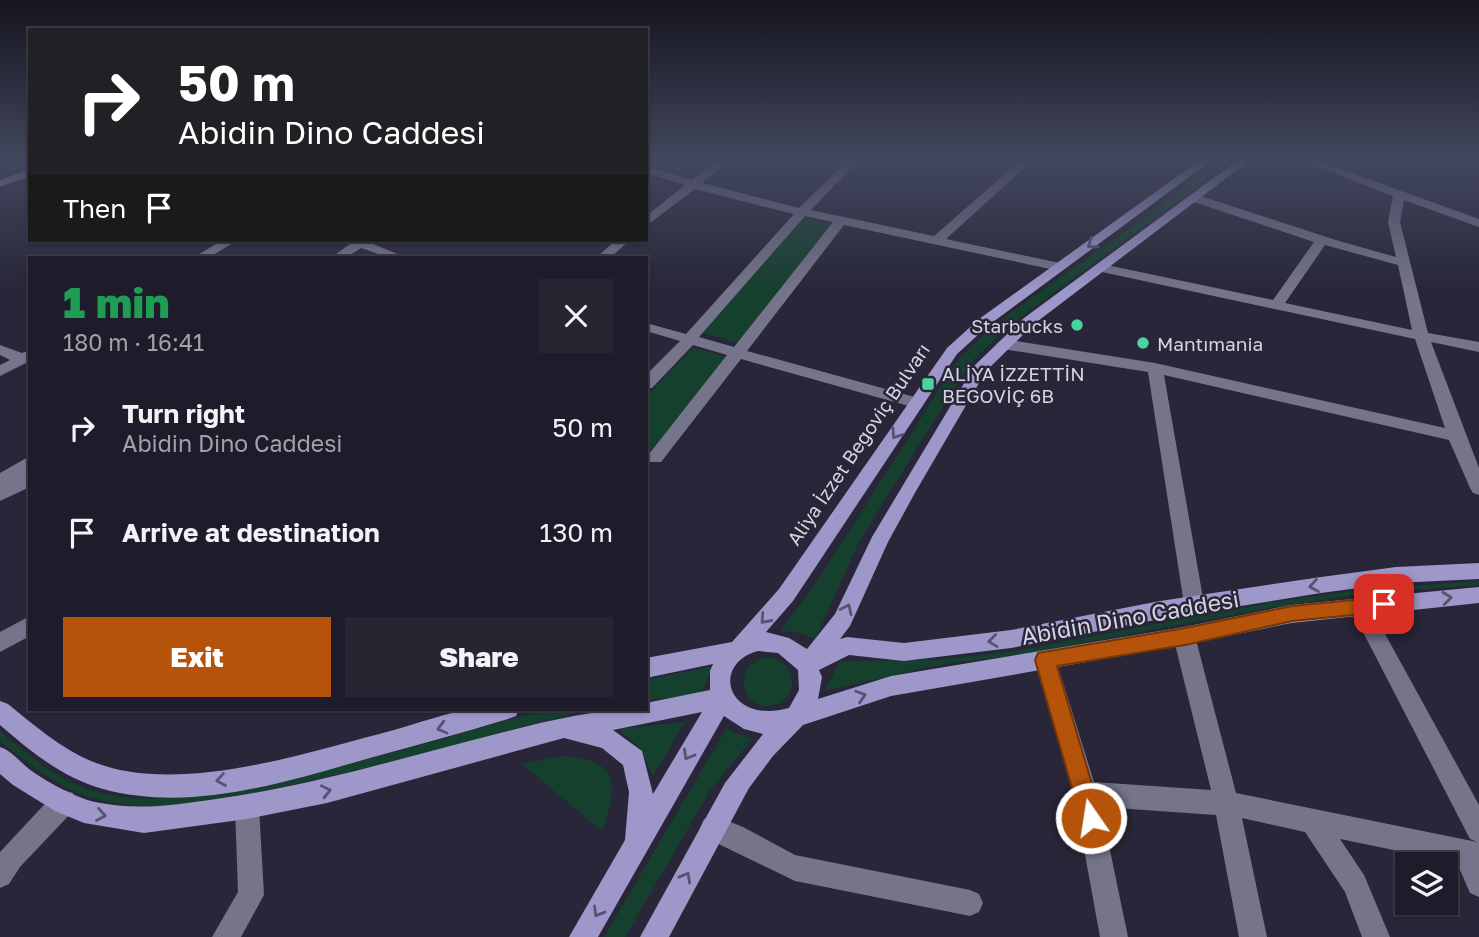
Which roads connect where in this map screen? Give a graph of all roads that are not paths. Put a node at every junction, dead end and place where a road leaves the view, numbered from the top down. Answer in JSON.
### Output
{"nodes":[{"id":1,"x":669,"y":204,"type":"edge"},
{"id":2,"x":768,"y":204,"type":"edge"},
{"id":3,"x":813,"y":204,"type":"edge"},
{"id":4,"x":978,"y":204,"type":"edge"},
{"id":5,"x":1147,"y":204,"type":"edge"},
{"id":6,"x":1187,"y":204,"type":"edge"},
{"id":7,"x":1212,"y":204,"type":"edge"},
{"id":8,"x":1397,"y":204,"type":"edge"},
{"id":9,"x":1426,"y":204,"type":"edge"},
{"id":10,"x":1445,"y":204,"type":"edge"},
{"id":11,"x":802,"y":212,"type":"junction"},
{"id":12,"x":1479,"y":216,"type":"edge"},
{"id":13,"x":648,"y":220,"type":"edge"},
{"id":14,"x":841,"y":220,"type":"junction"},
{"id":15,"x":1479,"y":223,"type":"edge"},
{"id":16,"x":937,"y":240,"type":"junction"},
{"id":17,"x":1322,"y":240,"type":"junction"},
{"id":18,"x":228,"y":242,"type":"edge"},
{"id":19,"x":355,"y":242,"type":"edge"},
{"id":20,"x":359,"y":242,"type":"edge"},
{"id":21,"x":394,"y":242,"type":"edge"},
{"id":22,"x":622,"y":242,"type":"edge"},
{"id":23,"x":381,"y":250,"type":"junction"},
{"id":24,"x":203,"y":256,"type":"edge"},
{"id":25,"x":339,"y":256,"type":"edge"},
{"id":26,"x":395,"y":256,"type":"edge"},
{"id":27,"x":604,"y":256,"type":"edge"},
{"id":28,"x":1404,"y":263,"type":"junction"},
{"id":29,"x":1060,"y":267,"type":"junction"},
{"id":30,"x":1102,"y":268,"type":"junction"},
{"id":31,"x":1276,"y":305,"type":"junction"},
{"id":32,"x":648,"y":328,"type":"edge"},
{"id":33,"x":1421,"y":336,"type":"junction"},
{"id":34,"x":689,"y":340,"type":"junction"},
{"id":35,"x":1003,"y":344,"type":"junction"},
{"id":36,"x":1479,"y":347,"type":"edge"},
{"id":37,"x":0,"y":350,"type":"edge"},
{"id":38,"x":740,"y":352,"type":"junction"},
{"id":39,"x":26,"y":357,"type":"edge"},
{"id":40,"x":1155,"y":368,"type":"junction"},
{"id":41,"x":0,"y":371,"type":"edge"},
{"id":42,"x":648,"y":382,"type":"edge"},
{"id":43,"x":916,"y":403,"type":"junction"},
{"id":44,"x":1456,"y":436,"type":"junction"},
{"id":45,"x":655,"y":458,"type":"dead end"},
{"id":46,"x":28,"y":463,"type":"edge"},
{"id":47,"x":28,"y":480,"type":"edge"},
{"id":48,"x":0,"y":482,"type":"edge"},
{"id":49,"x":1479,"y":488,"type":"edge"},
{"id":50,"x":0,"y":494,"type":"edge"},
{"id":51,"x":1479,"y":571,"type":"edge"},
{"id":52,"x":1479,"y":595,"type":"edge"},
{"id":53,"x":1194,"y":604,"type":"junction"},
{"id":54,"x":1360,"y":607,"type":"junction"},
{"id":55,"x":28,"y":626,"type":"edge"},
{"id":56,"x":1185,"y":636,"type":"junction"},
{"id":57,"x":0,"y":643,"type":"edge"},
{"id":58,"x":738,"y":649,"type":"junction"},
{"id":59,"x":1045,"y":660,"type":"junction"},
{"id":60,"x":808,"y":665,"type":"junction"},
{"id":61,"x":648,"y":668,"type":"edge"},
{"id":62,"x":723,"y":697,"type":"junction"},
{"id":63,"x":0,"y":711,"type":"edge"},
{"id":64,"x":501,"y":711,"type":"edge"},
{"id":65,"x":796,"y":717,"type":"junction"},
{"id":66,"x":561,"y":728,"type":"junction"},
{"id":67,"x":0,"y":758,"type":"edge"},
{"id":68,"x":1086,"y":794,"type":"junction"},
{"id":69,"x":64,"y":802,"type":"junction"},
{"id":70,"x":1226,"y":803,"type":"junction"},
{"id":71,"x":247,"y":807,"type":"junction"},
{"id":72,"x":1312,"y":821,"type":"junction"},
{"id":73,"x":713,"y":828,"type":"junction"},
{"id":74,"x":1479,"y":830,"type":"edge"},
{"id":75,"x":637,"y":845,"type":"junction"},
{"id":76,"x":1472,"y":853,"type":"edge"},
{"id":77,"x":0,"y":875,"type":"edge"},
{"id":78,"x":1479,"y":884,"type":"edge"},
{"id":79,"x":970,"y":903,"type":"dead end"},
{"id":80,"x":226,"y":937,"type":"edge"},
{"id":81,"x":583,"y":937,"type":"edge"},
{"id":82,"x":654,"y":937,"type":"edge"},
{"id":83,"x":1114,"y":937,"type":"edge"},
{"id":84,"x":1253,"y":937,"type":"edge"},
{"id":85,"x":1376,"y":937,"type":"edge"}],
"edges":[{"from":1,"to":13,"type":"street"},
{"from":2,"to":11,"type":"street"},
{"from":3,"to":11,"type":"street"},
{"from":4,"to":16,"type":"street"},
{"from":5,"to":29,"type":"main road","name":"Aliya İzzet Begoviç Bulvarı","one_way":true},
{"from":6,"to":30,"type":"main road"},
{"from":7,"to":17,"type":"street"},
{"from":8,"to":28,"type":"street"},
{"from":9,"to":15,"type":"street"},
{"from":10,"to":12,"type":"street"},
{"from":11,"to":14,"type":"street"},
{"from":11,"to":34,"type":"street"},
{"from":14,"to":16,"type":"street"},
{"from":14,"to":38,"type":"street"},
{"from":16,"to":29,"type":"street"},
{"from":17,"to":28,"type":"street"},
{"from":17,"to":31,"type":"street"},
{"from":18,"to":24,"type":"street"},
{"from":19,"to":25,"type":"street"},
{"from":20,"to":23,"type":"street"},
{"from":21,"to":23,"type":"street"},
{"from":22,"to":27,"type":"street"},
{"from":23,"to":26,"type":"street"},
{"from":28,"to":33,"type":"street"},
{"from":29,"to":43,"type":"main road","name":"Aliya İzzet Begoviç Bulvarı"},
{"from":30,"to":31,"type":"street"},
{"from":30,"to":35,"type":"main road"},
{"from":31,"to":33,"type":"street"},
{"from":32,"to":34,"type":"street"},
{"from":33,"to":36,"type":"street"},
{"from":33,"to":44,"type":"street"},
{"from":34,"to":38,"type":"street"},
{"from":34,"to":42,"type":"street"},
{"from":35,"to":40,"type":"street"},
{"from":60,"to":35,"type":"main road","one_way":true},
{"from":37,"to":39,"type":"street"},
{"from":38,"to":43,"type":"street"},
{"from":38,"to":45,"type":"street"},
{"from":39,"to":41,"type":"street"},
{"from":40,"to":44,"type":"street"},
{"from":40,"to":53,"type":"street"},
{"from":43,"to":58,"type":"main road","name":"Aliya İzzet Begoviç Bulvarı","one_way":true},
{"from":44,"to":49,"type":"street"},
{"from":46,"to":48,"type":"street"},
{"from":47,"to":50,"type":"street"},
{"from":51,"to":53,"type":"main road","name":"Abidin Dino Caddesi","one_way":true},
{"from":54,"to":52,"type":"main road","name":"Abidin Dino Caddesi","one_way":true},
{"from":53,"to":60,"type":"main road","name":"Abidin Dino Caddesi","one_way":true},
{"from":54,"to":56,"type":"main road","name":"Abidin Dino Caddesi"},
{"from":54,"to":74,"type":"street"},
{"from":55,"to":57,"type":"street"},
{"from":56,"to":59,"type":"main road","name":"Abidin Dino Caddesi"},
{"from":56,"to":70,"type":"street"},
{"from":58,"to":60,"type":"main road"},
{"from":58,"to":61,"type":"main road"},
{"from":58,"to":62,"type":"main road"},
{"from":65,"to":59,"type":"main road","name":"Abidin Dino Caddesi","one_way":true},
{"from":59,"to":68,"type":"street"},
{"from":60,"to":65,"type":"main road"},
{"from":62,"to":65,"type":"main road"},
{"from":62,"to":66,"type":"main road"},
{"from":62,"to":75,"type":"main road","one_way":true},
{"from":64,"to":63,"type":"main road","one_way":true},
{"from":65,"to":73,"type":"main road"},
{"from":71,"to":66,"type":"main road","one_way":true},
{"from":66,"to":75,"type":"main road"},
{"from":67,"to":69,"type":"main road"},
{"from":68,"to":70,"type":"street"},
{"from":68,"to":83,"type":"street"},
{"from":69,"to":71,"type":"main road","one_way":true},
{"from":69,"to":77,"type":"street"},
{"from":70,"to":72,"type":"street"},
{"from":70,"to":84,"type":"street"},
{"from":71,"to":80,"type":"street"},
{"from":72,"to":76,"type":"street"},
{"from":72,"to":85,"type":"street"},
{"from":73,"to":79,"type":"street"},
{"from":82,"to":73,"type":"main road","one_way":true},
{"from":75,"to":81,"type":"main road","one_way":true},
{"from":76,"to":78,"type":"street"}]}
